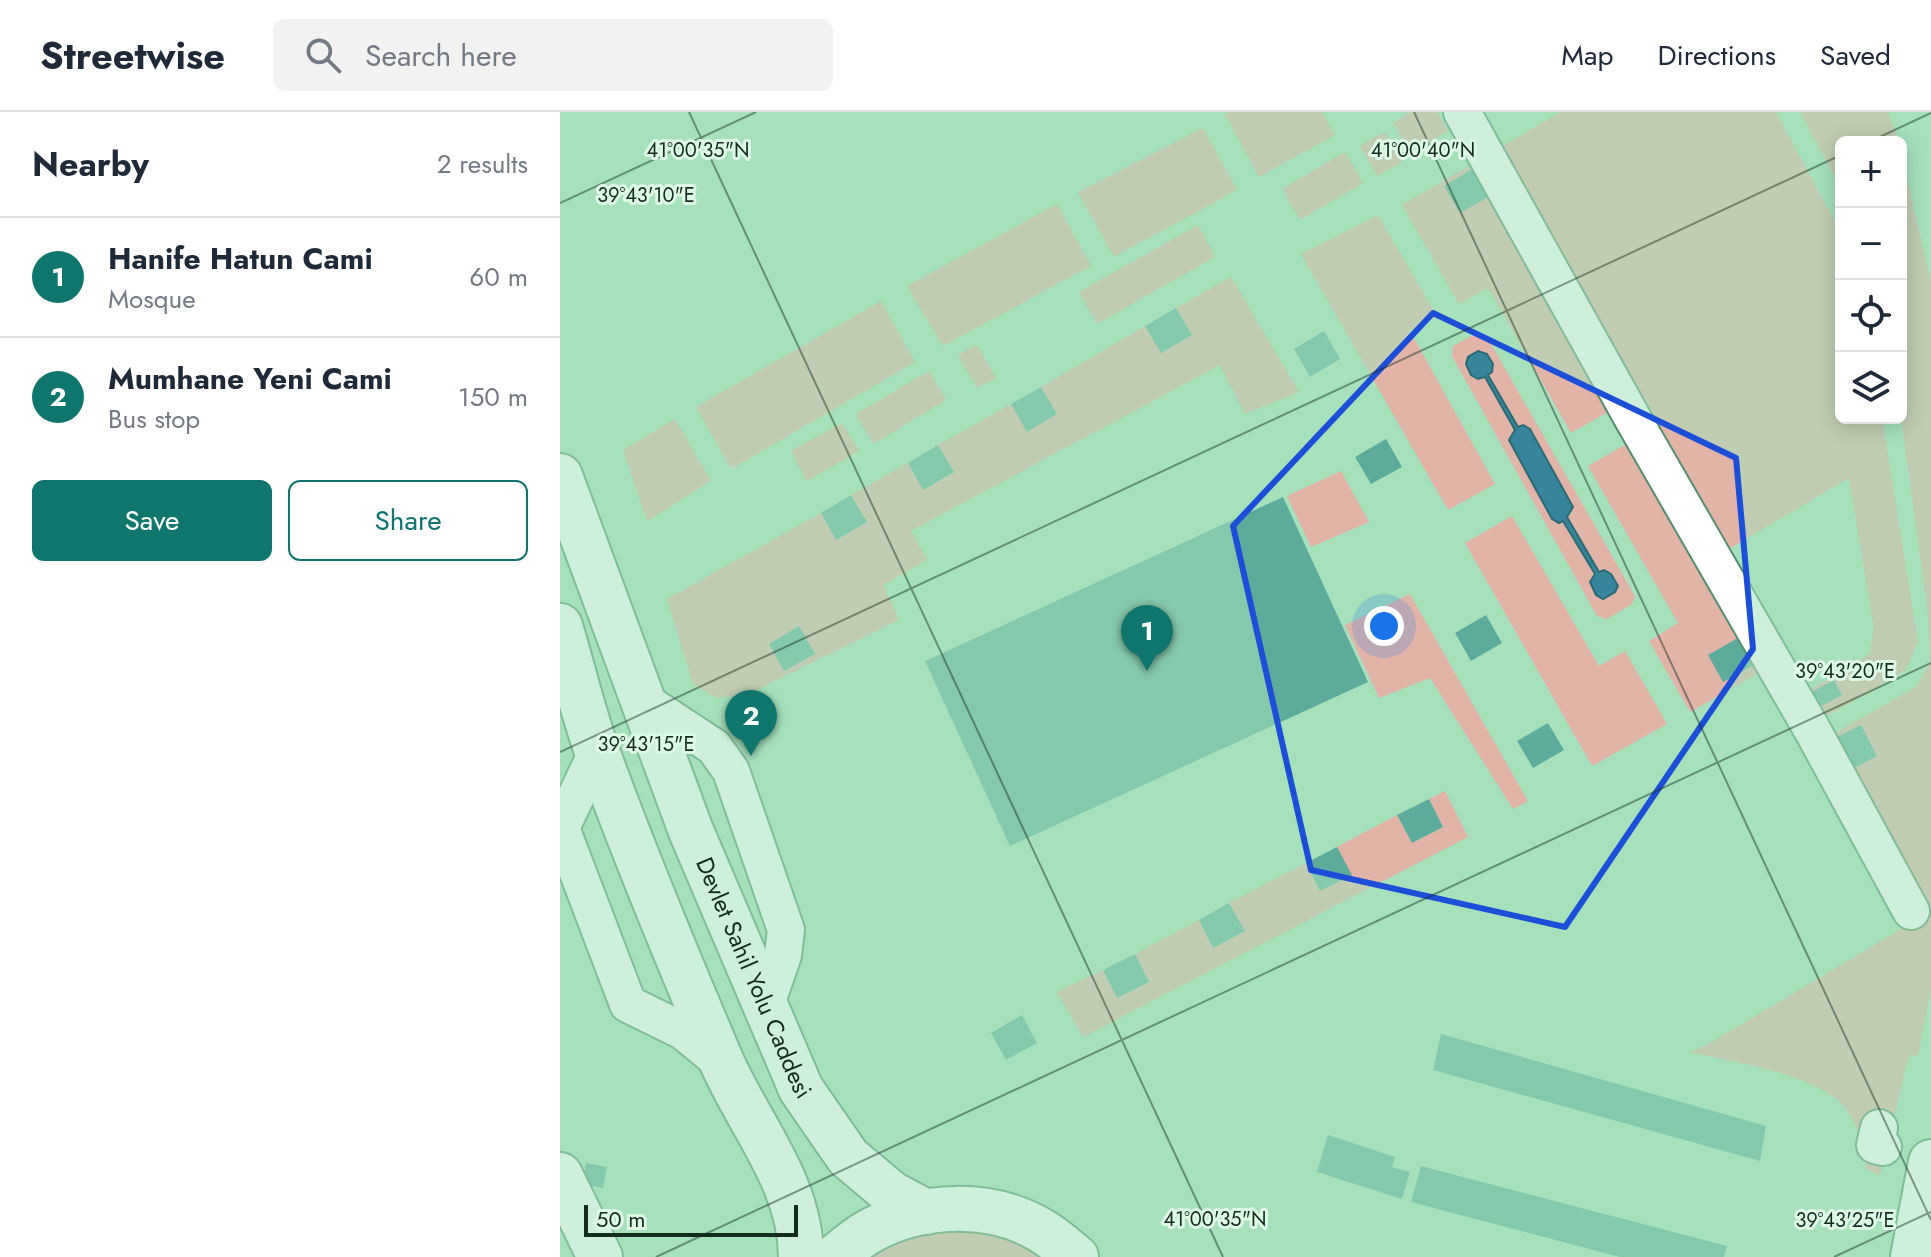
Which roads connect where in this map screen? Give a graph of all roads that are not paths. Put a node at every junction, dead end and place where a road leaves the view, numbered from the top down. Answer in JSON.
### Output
{"nodes":[{"id":1,"x":1462,"y":112,"type":"edge"},
{"id":2,"x":560,"y":476,"type":"edge"},
{"id":3,"x":560,"y":626,"type":"edge"},
{"id":4,"x":560,"y":674,"type":"edge"},
{"id":5,"x":644,"y":701,"type":"junction"},
{"id":6,"x":597,"y":752,"type":"junction"},
{"id":7,"x":1911,"y":911,"type":"dead end"},
{"id":8,"x":765,"y":1007,"type":"junction"},
{"id":9,"x":722,"y":1063,"type":"junction"},
{"id":10,"x":1931,"y":1162,"type":"edge"},
{"id":11,"x":560,"y":1175,"type":"edge"},
{"id":12,"x":926,"y":1212,"type":"junction"},
{"id":13,"x":560,"y":1226,"type":"edge"},
{"id":14,"x":575,"y":1257,"type":"edge"},
{"id":15,"x":600,"y":1257,"type":"edge"},
{"id":16,"x":801,"y":1257,"type":"edge"},
{"id":17,"x":835,"y":1257,"type":"edge"},
{"id":18,"x":1076,"y":1257,"type":"edge"},
{"id":19,"x":1913,"y":1257,"type":"edge"}],
"edges":[{"from":1,"to":7,"type":"lane"},
{"from":2,"to":5,"type":"main road","name":"Devlet Sahil Yolu Caddesi"},
{"from":3,"to":6,"type":"main road"},
{"from":4,"to":6,"type":"main road"},
{"from":5,"to":8,"type":"main road","name":"Devlet Sahil Yolu Caddesi"},
{"from":5,"to":8,"type":"lane"},
{"from":6,"to":9,"type":"main road"},
{"from":6,"to":9,"type":"lane"},
{"from":8,"to":12,"type":"main road","name":"Devlet Sahil Yolu Caddesi"},
{"from":9,"to":16,"type":"main road"},
{"from":10,"to":19,"type":"main road"},
{"from":11,"to":15,"type":"main road"},
{"from":12,"to":17,"type":"main road"},
{"from":12,"to":18,"type":"main road"},
{"from":13,"to":14,"type":"main road"}]}
